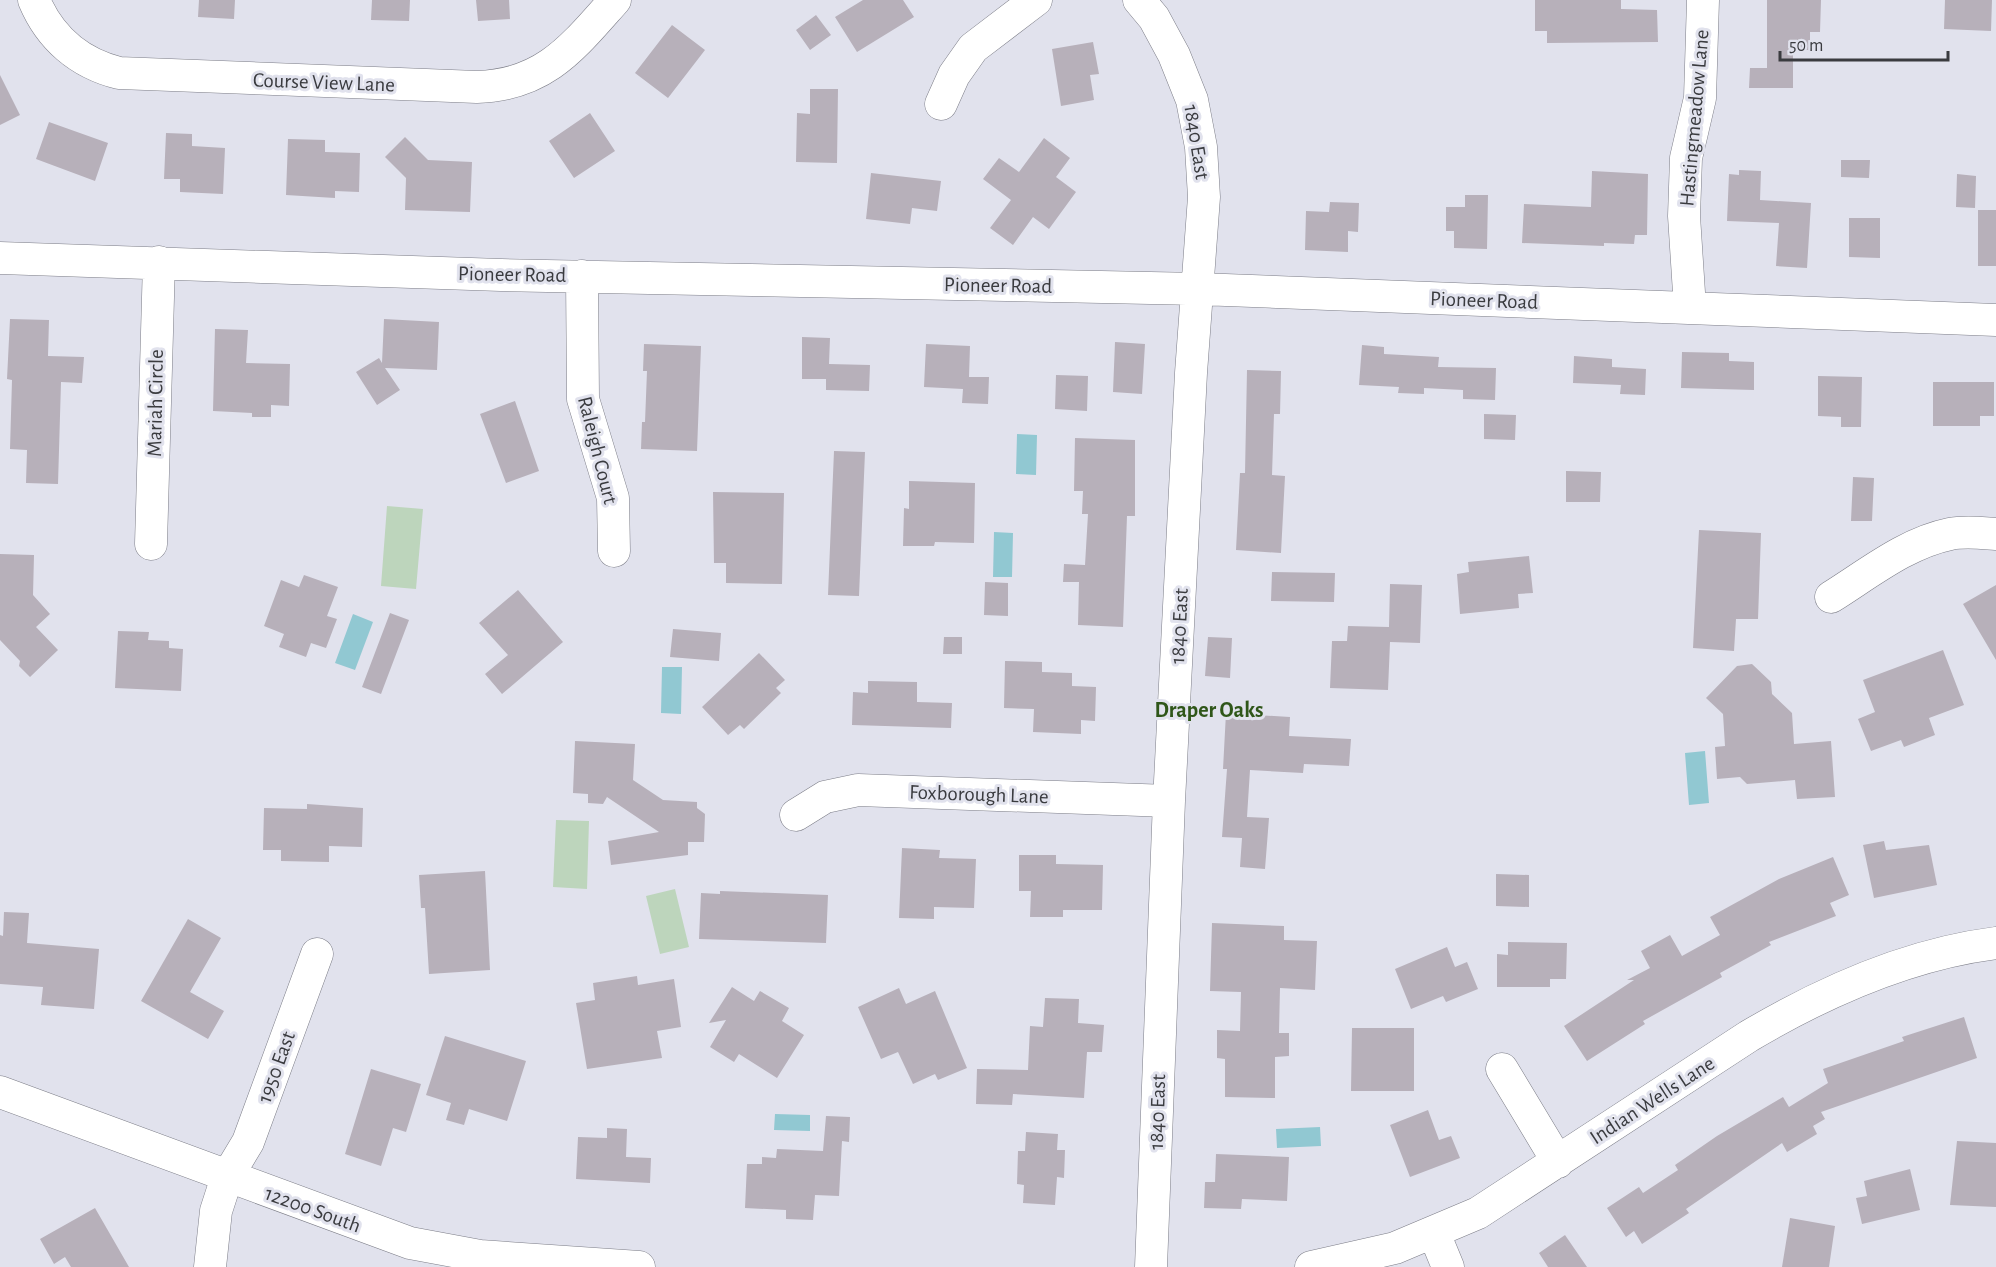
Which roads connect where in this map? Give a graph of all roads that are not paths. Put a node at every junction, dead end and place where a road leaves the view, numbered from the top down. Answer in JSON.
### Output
{"nodes":[{"id":1,"x":34,"y":0,"type":"edge"},
{"id":2,"x":615,"y":0,"type":"edge"},
{"id":3,"x":1036,"y":0,"type":"edge"},
{"id":4,"x":1139,"y":0,"type":"edge"},
{"id":5,"x":1703,"y":0,"type":"edge"},
{"id":6,"x":941,"y":104,"type":"dead end"},
{"id":7,"x":0,"y":258,"type":"edge"},
{"id":8,"x":159,"y":262,"type":"junction"},
{"id":9,"x":582,"y":276,"type":"junction"},
{"id":10,"x":1199,"y":289,"type":"junction"},
{"id":11,"x":1690,"y":308,"type":"junction"},
{"id":12,"x":1996,"y":320,"type":"edge"},
{"id":13,"x":1996,"y":534,"type":"edge"},
{"id":14,"x":152,"y":544,"type":"dead end"},
{"id":15,"x":614,"y":551,"type":"dead end"},
{"id":16,"x":1831,"y":597,"type":"dead end"},
{"id":17,"x":1169,"y":801,"type":"junction"},
{"id":18,"x":796,"y":815,"type":"dead end"},
{"id":19,"x":1996,"y":943,"type":"edge"},
{"id":20,"x":317,"y":954,"type":"dead end"},
{"id":21,"x":1502,"y":1069,"type":"dead end"},
{"id":22,"x":0,"y":1092,"type":"edge"},
{"id":23,"x":1558,"y":1162,"type":"junction"},
{"id":24,"x":227,"y":1177,"type":"junction"},
{"id":25,"x":1434,"y":1233,"type":"junction"},
{"id":26,"x":210,"y":1267,"type":"edge"},
{"id":27,"x":639,"y":1267,"type":"edge"},
{"id":28,"x":1151,"y":1267,"type":"edge"},
{"id":29,"x":1311,"y":1267,"type":"edge"},
{"id":30,"x":1448,"y":1267,"type":"edge"}],
"edges":[{"from":1,"to":2,"type":"street","name":"Course View Lane"},
{"from":3,"to":6,"type":"street"},
{"from":4,"to":10,"type":"street","name":"1840 East"},
{"from":5,"to":11,"type":"street","name":"Hastingmeadow Lane"},
{"from":7,"to":8,"type":"street","name":"Pioneer Road"},
{"from":8,"to":9,"type":"street","name":"Pioneer Road"},
{"from":8,"to":14,"type":"street","name":"Mariah Circle"},
{"from":9,"to":10,"type":"street","name":"Pioneer Road"},
{"from":9,"to":15,"type":"street","name":"Raleigh Court"},
{"from":10,"to":11,"type":"street","name":"Pioneer Road"},
{"from":10,"to":17,"type":"street","name":"1840 East"},
{"from":11,"to":12,"type":"street","name":"Pioneer Road"},
{"from":13,"to":16,"type":"street"},
{"from":17,"to":18,"type":"street","name":"Foxborough Lane"},
{"from":17,"to":28,"type":"street","name":"1840 East"},
{"from":19,"to":23,"type":"street","name":"Indian Wells Lane"},
{"from":20,"to":24,"type":"street","name":"1950 East"},
{"from":21,"to":23,"type":"street"},
{"from":22,"to":24,"type":"street","name":"12200 South"},
{"from":23,"to":25,"type":"street","name":"Indian Wells Lane"},
{"from":24,"to":26,"type":"street","name":"1950 East"},
{"from":24,"to":27,"type":"street","name":"12200 South"},
{"from":25,"to":29,"type":"street","name":"Indian Wells Lane"},
{"from":25,"to":30,"type":"street"}]}
